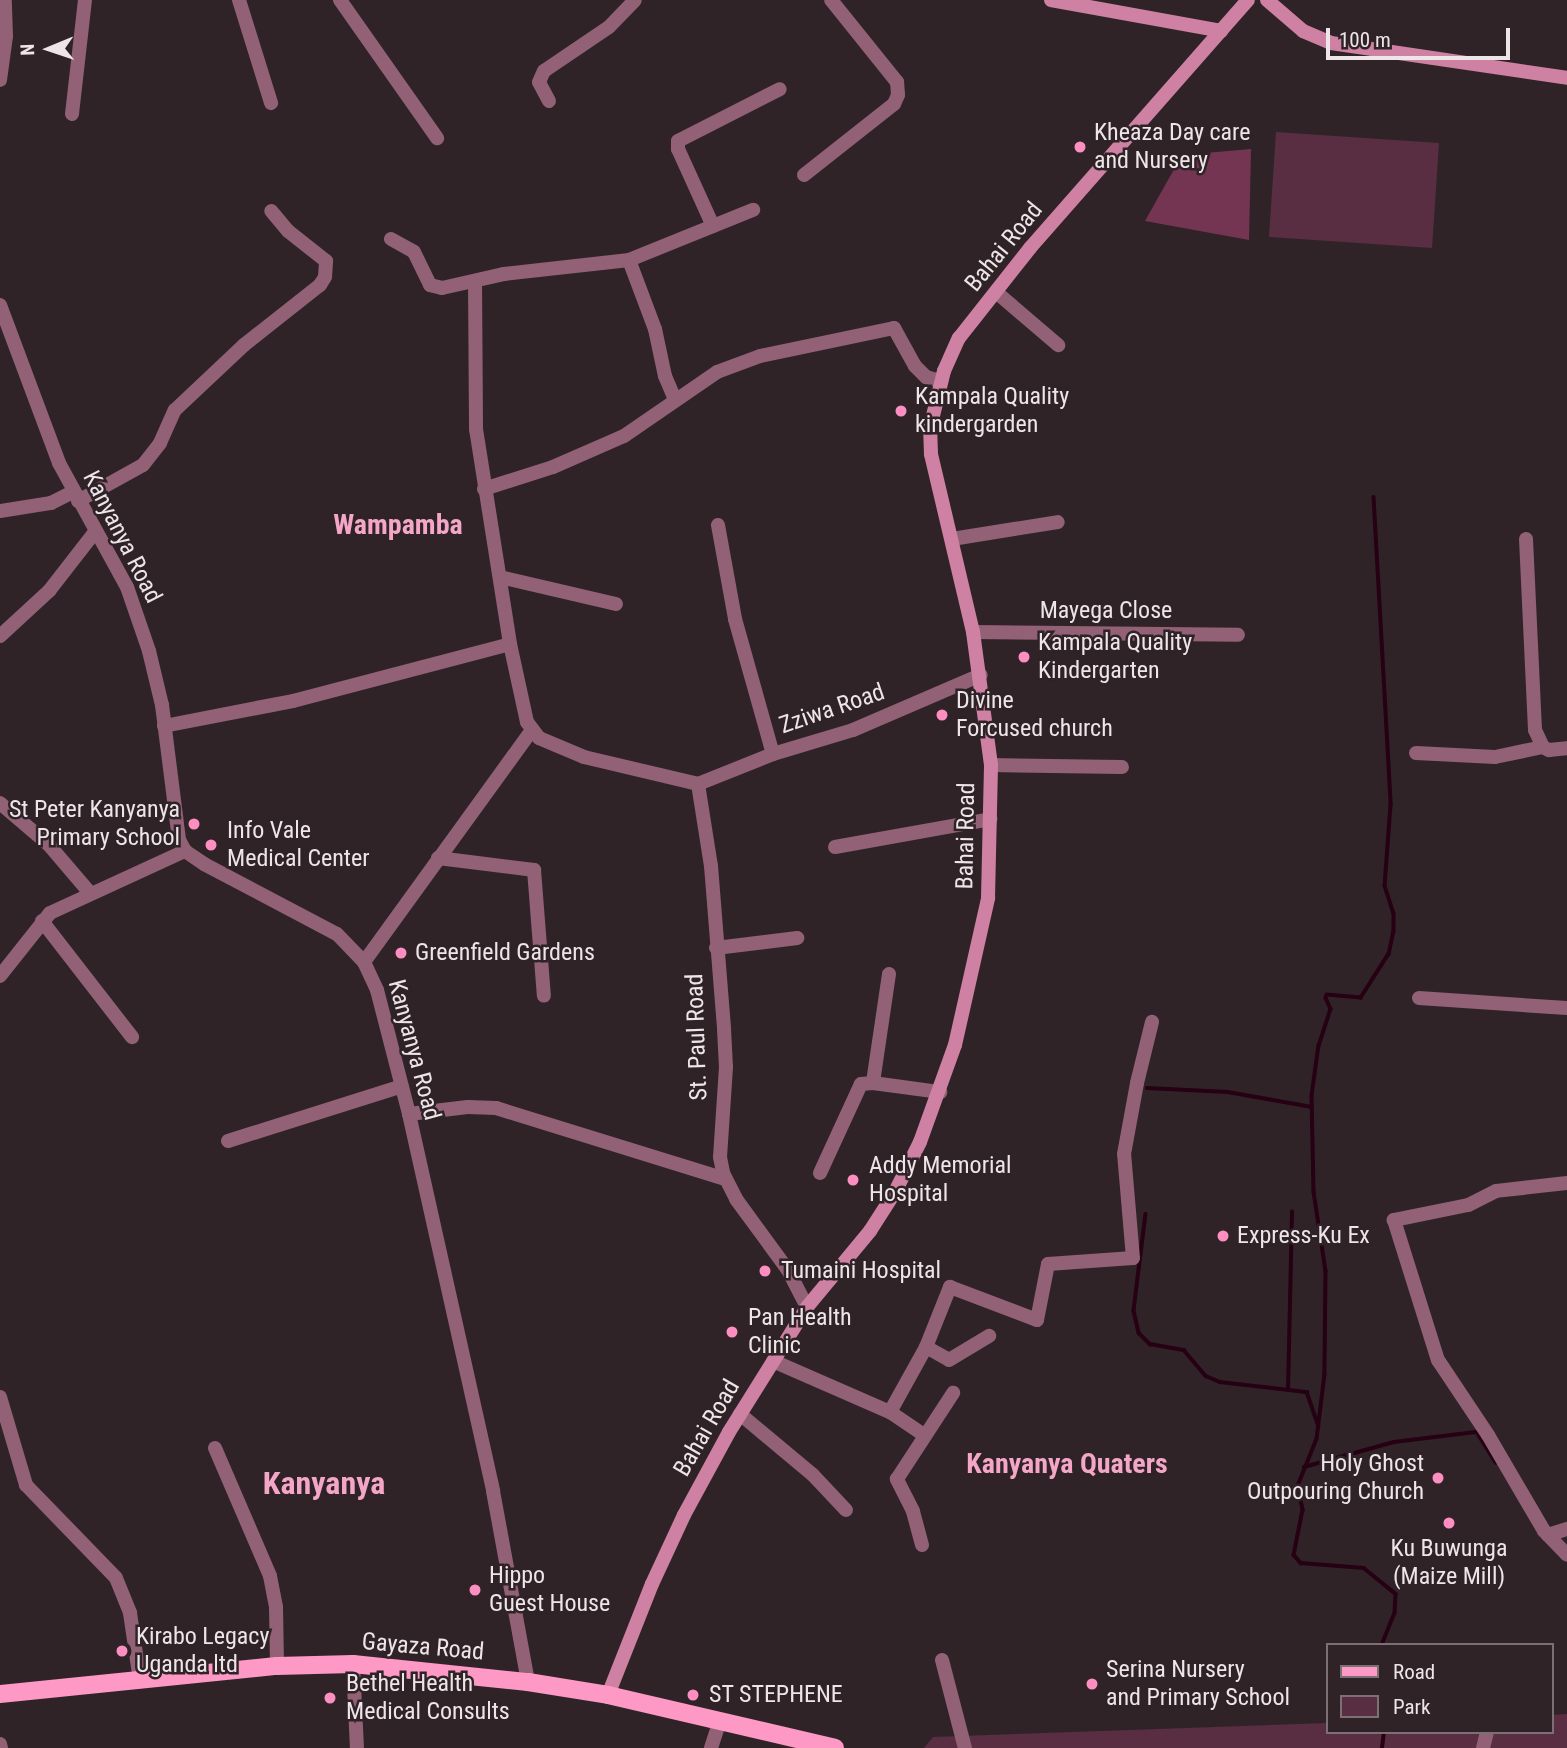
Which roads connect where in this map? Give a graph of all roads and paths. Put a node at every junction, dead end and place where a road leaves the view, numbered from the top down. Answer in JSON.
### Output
{"nodes":[{"id":1,"x":5,"y":0,"type":"edge"},
{"id":2,"x":85,"y":0,"type":"edge"},
{"id":3,"x":239,"y":0,"type":"edge"},
{"id":4,"x":340,"y":0,"type":"edge"},
{"id":5,"x":635,"y":0,"type":"edge"},
{"id":6,"x":831,"y":0,"type":"edge"},
{"id":7,"x":1051,"y":0,"type":"edge"},
{"id":8,"x":1248,"y":0,"type":"edge"},
{"id":9,"x":1267,"y":0,"type":"edge"},
{"id":10,"x":1091,"y":3,"type":"edge"},
{"id":11,"x":1221,"y":31,"type":"junction"},
{"id":12,"x":1567,"y":78,"type":"edge"},
{"id":13,"x":0,"y":80,"type":"edge"},
{"id":14,"x":780,"y":89,"type":"dead end"},
{"id":15,"x":549,"y":101,"type":"dead end"},
{"id":16,"x":271,"y":103,"type":"dead end"},
{"id":17,"x":72,"y":114,"type":"dead end"},
{"id":18,"x":437,"y":138,"type":"dead end"},
{"id":19,"x":804,"y":175,"type":"dead end"},
{"id":20,"x":753,"y":210,"type":"dead end"},
{"id":21,"x":271,"y":211,"type":"dead end"},
{"id":22,"x":713,"y":226,"type":"junction"},
{"id":23,"x":391,"y":239,"type":"dead end"},
{"id":24,"x":629,"y":260,"type":"junction"},
{"id":25,"x":475,"y":281,"type":"junction"},
{"id":26,"x":996,"y":292,"type":"junction"},
{"id":27,"x":0,"y":305,"type":"edge"},
{"id":28,"x":1058,"y":345,"type":"dead end"},
{"id":29,"x":941,"y":381,"type":"junction"},
{"id":30,"x":675,"y":399,"type":"junction"},
{"id":31,"x":484,"y":489,"type":"junction"},
{"id":32,"x":75,"y":496,"type":"junction"},
{"id":33,"x":0,"y":511,"type":"edge"},
{"id":34,"x":1058,"y":522,"type":"dead end"},
{"id":35,"x":719,"y":526,"type":"dead end"},
{"id":36,"x":95,"y":532,"type":"junction"},
{"id":37,"x":1526,"y":539,"type":"dead end"},
{"id":38,"x":952,"y":540,"type":"junction"},
{"id":39,"x":500,"y":577,"type":"junction"},
{"id":40,"x":616,"y":604,"type":"dead end"},
{"id":41,"x":4,"y":628,"type":"edge"},
{"id":42,"x":974,"y":632,"type":"junction"},
{"id":43,"x":1238,"y":635,"type":"dead end"},
{"id":44,"x":510,"y":644,"type":"junction"},
{"id":45,"x":981,"y":675,"type":"junction"},
{"id":46,"x":164,"y":726,"type":"junction"},
{"id":47,"x":531,"y":732,"type":"junction"},
{"id":48,"x":1543,"y":747,"type":"junction"},
{"id":49,"x":1567,"y":748,"type":"edge"},
{"id":50,"x":1416,"y":753,"type":"dead end"},
{"id":51,"x":772,"y":754,"type":"junction"},
{"id":52,"x":990,"y":765,"type":"junction"},
{"id":53,"x":1122,"y":766,"type":"dead end"},
{"id":54,"x":698,"y":784,"type":"junction"},
{"id":55,"x":0,"y":803,"type":"edge"},
{"id":56,"x":991,"y":819,"type":"junction"},
{"id":57,"x":835,"y":847,"type":"dead end"},
{"id":58,"x":185,"y":850,"type":"junction"},
{"id":59,"x":438,"y":858,"type":"junction"},
{"id":60,"x":90,"y":893,"type":"junction"},
{"id":61,"x":42,"y":921,"type":"junction"},
{"id":62,"x":797,"y":937,"type":"dead end"},
{"id":63,"x":716,"y":948,"type":"junction"},
{"id":64,"x":364,"y":962,"type":"junction"},
{"id":65,"x":889,"y":974,"type":"dead end"},
{"id":66,"x":0,"y":976,"type":"edge"},
{"id":67,"x":544,"y":996,"type":"dead end"},
{"id":68,"x":1419,"y":998,"type":"dead end"},
{"id":69,"x":1567,"y":1008,"type":"edge"},
{"id":70,"x":1152,"y":1022,"type":"dead end"},
{"id":71,"x":132,"y":1037,"type":"dead end"},
{"id":72,"x":873,"y":1083,"type":"junction"},
{"id":73,"x":402,"y":1086,"type":"junction"},
{"id":74,"x":940,"y":1092,"type":"junction"},
{"id":75,"x":409,"y":1114,"type":"junction"},
{"id":76,"x":228,"y":1141,"type":"dead end"},
{"id":77,"x":820,"y":1173,"type":"dead end"},
{"id":78,"x":725,"y":1179,"type":"junction"},
{"id":79,"x":1567,"y":1183,"type":"edge"},
{"id":80,"x":807,"y":1307,"type":"junction"},
{"id":81,"x":989,"y":1336,"type":"dead end"},
{"id":82,"x":926,"y":1347,"type":"junction"},
{"id":83,"x":773,"y":1361,"type":"junction"},
{"id":84,"x":953,"y":1393,"type":"dead end"},
{"id":85,"x":0,"y":1396,"type":"edge"},
{"id":86,"x":890,"y":1412,"type":"junction"},
{"id":87,"x":740,"y":1414,"type":"junction"},
{"id":88,"x":924,"y":1435,"type":"junction"},
{"id":89,"x":215,"y":1448,"type":"dead end"},
{"id":90,"x":846,"y":1510,"type":"dead end"},
{"id":91,"x":1567,"y":1530,"type":"edge"},
{"id":92,"x":1548,"y":1535,"type":"junction"},
{"id":93,"x":922,"y":1545,"type":"dead end"},
{"id":94,"x":1567,"y":1555,"type":"edge"},
{"id":95,"x":942,"y":1660,"type":"dead end"},
{"id":96,"x":353,"y":1664,"type":"junction"},
{"id":97,"x":277,"y":1666,"type":"junction"},
{"id":98,"x":139,"y":1681,"type":"junction"},
{"id":99,"x":528,"y":1682,"type":"junction"},
{"id":100,"x":0,"y":1694,"type":"edge"},
{"id":101,"x":608,"y":1695,"type":"junction"},
{"id":102,"x":719,"y":1724,"type":"junction"},
{"id":103,"x":357,"y":1748,"type":"edge"},
{"id":104,"x":711,"y":1748,"type":"edge"},
{"id":105,"x":835,"y":1748,"type":"edge"},
{"id":106,"x":965,"y":1748,"type":"edge"}],
"edges":[{"from":1,"to":13,"type":"street"},
{"from":2,"to":17,"type":"street"},
{"from":3,"to":16,"type":"street"},
{"from":4,"to":18,"type":"street"},
{"from":5,"to":15,"type":"street"},
{"from":6,"to":19,"type":"street"},
{"from":7,"to":10,"type":"street"},
{"from":8,"to":11,"type":"street","name":"Bahai Road"},
{"from":9,"to":12,"type":"street"},
{"from":10,"to":11,"type":"street"},
{"from":11,"to":26,"type":"street","name":"Bahai Road"},
{"from":14,"to":22,"type":"street"},
{"from":20,"to":22,"type":"street"},
{"from":21,"to":32,"type":"street"},
{"from":22,"to":24,"type":"street"},
{"from":23,"to":25,"type":"street"},
{"from":24,"to":25,"type":"street"},
{"from":24,"to":30,"type":"street"},
{"from":25,"to":31,"type":"street"},
{"from":26,"to":28,"type":"street"},
{"from":26,"to":29,"type":"street","name":"Bahai Road"},
{"from":27,"to":32,"type":"street","name":"Kanyanya Road"},
{"from":29,"to":30,"type":"street"},
{"from":29,"to":38,"type":"street","name":"Bahai Road"},
{"from":30,"to":31,"type":"street"},
{"from":31,"to":39,"type":"street"},
{"from":32,"to":33,"type":"street"},
{"from":32,"to":36,"type":"street","name":"Kanyanya Road"},
{"from":34,"to":38,"type":"street"},
{"from":35,"to":51,"type":"street"},
{"from":36,"to":41,"type":"street"},
{"from":36,"to":46,"type":"street","name":"Kanyanya Road"},
{"from":37,"to":48,"type":"street"},
{"from":38,"to":42,"type":"street","name":"Bahai Road"},
{"from":39,"to":40,"type":"street"},
{"from":39,"to":44,"type":"street"},
{"from":42,"to":43,"type":"street","name":"Mayega Close"},
{"from":42,"to":45,"type":"street","name":"Bahai Road"},
{"from":44,"to":46,"type":"street"},
{"from":44,"to":47,"type":"street"},
{"from":45,"to":51,"type":"street","name":"Zziwa Road"},
{"from":45,"to":52,"type":"street","name":"Bahai Road"},
{"from":46,"to":58,"type":"street","name":"Kanyanya Road"},
{"from":47,"to":54,"type":"street"},
{"from":47,"to":59,"type":"street"},
{"from":48,"to":49,"type":"street"},
{"from":48,"to":50,"type":"street"},
{"from":51,"to":54,"type":"street","name":"Zziwa Road"},
{"from":52,"to":53,"type":"street"},
{"from":52,"to":56,"type":"street","name":"Bahai Road"},
{"from":54,"to":63,"type":"street","name":"St. Paul Road"},
{"from":55,"to":60,"type":"street"},
{"from":56,"to":57,"type":"street"},
{"from":56,"to":74,"type":"street","name":"Bahai Road"},
{"from":58,"to":60,"type":"street"},
{"from":58,"to":64,"type":"street","name":"Kanyanya Road"},
{"from":59,"to":64,"type":"street"},
{"from":59,"to":67,"type":"street"},
{"from":60,"to":61,"type":"street"},
{"from":61,"to":66,"type":"street"},
{"from":61,"to":71,"type":"street"},
{"from":62,"to":63,"type":"street"},
{"from":63,"to":78,"type":"street","name":"St. Paul Road"},
{"from":64,"to":73,"type":"street","name":"Kanyanya Road"},
{"from":65,"to":72,"type":"street"},
{"from":68,"to":69,"type":"street"},
{"from":70,"to":82,"type":"street"},
{"from":72,"to":74,"type":"street"},
{"from":72,"to":77,"type":"street"},
{"from":73,"to":75,"type":"street","name":"Kanyanya Road"},
{"from":73,"to":76,"type":"street"},
{"from":74,"to":80,"type":"street","name":"Bahai Road"},
{"from":75,"to":78,"type":"street"},
{"from":75,"to":99,"type":"street","name":"Kanyanya Road"},
{"from":78,"to":80,"type":"street","name":"St. Paul Road"},
{"from":79,"to":92,"type":"street"},
{"from":80,"to":83,"type":"street","name":"Bahai Road"},
{"from":81,"to":82,"type":"street"},
{"from":82,"to":86,"type":"street"},
{"from":83,"to":86,"type":"street"},
{"from":83,"to":87,"type":"street","name":"Bahai Road"},
{"from":84,"to":88,"type":"street"},
{"from":85,"to":98,"type":"street"},
{"from":86,"to":88,"type":"street"},
{"from":87,"to":90,"type":"street"},
{"from":87,"to":101,"type":"street","name":"Bahai Road"},
{"from":88,"to":93,"type":"street"},
{"from":89,"to":97,"type":"street"},
{"from":91,"to":92,"type":"street"},
{"from":92,"to":94,"type":"street"},
{"from":95,"to":106,"type":"street"},
{"from":96,"to":97,"type":"main road","name":"Gayaza Road"},
{"from":96,"to":99,"type":"main road","name":"Gayaza Road"},
{"from":96,"to":103,"type":"street"},
{"from":97,"to":98,"type":"main road","name":"Gayaza Road"},
{"from":98,"to":100,"type":"main road","name":"Gayaza Road"},
{"from":99,"to":101,"type":"main road","name":"Gayaza Road"},
{"from":101,"to":102,"type":"main road","name":"Gayaza Road"},
{"from":102,"to":104,"type":"street"},
{"from":102,"to":105,"type":"main road","name":"Gayaza Road"}]}
